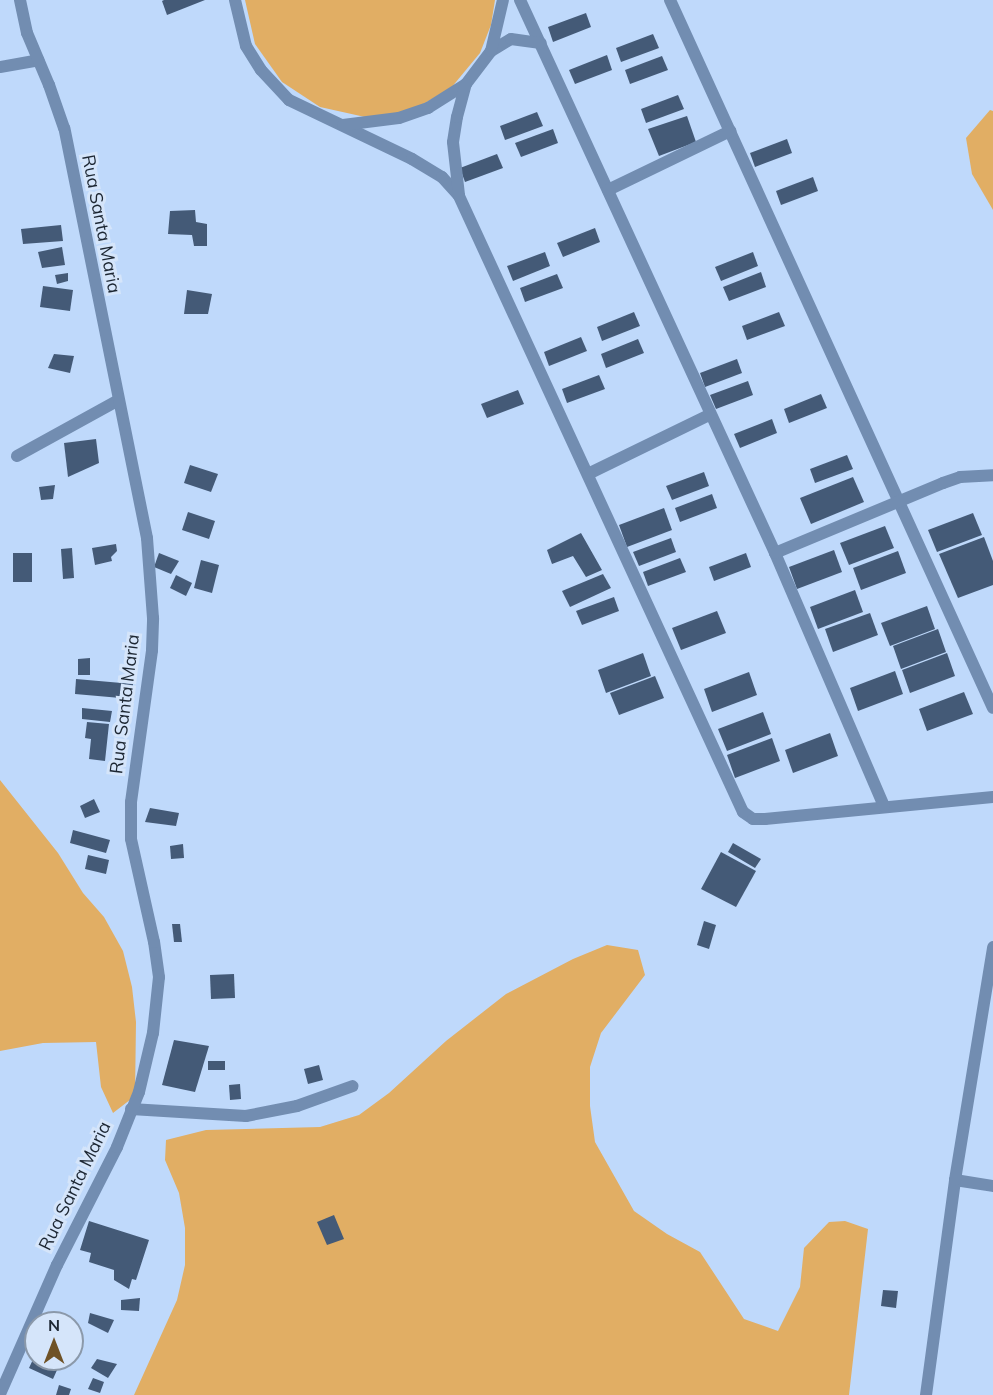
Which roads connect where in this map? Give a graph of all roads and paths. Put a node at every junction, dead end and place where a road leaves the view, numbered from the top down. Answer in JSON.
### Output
{"nodes":[{"id":1,"x":20,"y":0,"type":"edge"},
{"id":2,"x":235,"y":0,"type":"edge"},
{"id":3,"x":503,"y":0,"type":"edge"},
{"id":4,"x":520,"y":0,"type":"edge"},
{"id":5,"x":670,"y":0,"type":"edge"},
{"id":6,"x":541,"y":43,"type":"junction"},
{"id":7,"x":491,"y":51,"type":"junction"},
{"id":8,"x":38,"y":60,"type":"junction"},
{"id":9,"x":0,"y":68,"type":"edge"},
{"id":10,"x":466,"y":84,"type":"junction"},
{"id":11,"x":343,"y":125,"type":"junction"},
{"id":12,"x":730,"y":131,"type":"junction"},
{"id":13,"x":608,"y":190,"type":"junction"},
{"id":14,"x":459,"y":196,"type":"junction"},
{"id":15,"x":119,"y":400,"type":"junction"},
{"id":16,"x":709,"y":415,"type":"junction"},
{"id":17,"x":17,"y":456,"type":"dead end"},
{"id":18,"x":588,"y":474,"type":"junction"},
{"id":19,"x":993,"y":475,"type":"edge"},
{"id":20,"x":900,"y":500,"type":"junction"},
{"id":21,"x":775,"y":553,"type":"junction"},
{"id":22,"x":993,"y":708,"type":"edge"},
{"id":23,"x":993,"y":797,"type":"edge"},
{"id":24,"x":884,"y":806,"type":"junction"},
{"id":25,"x":993,"y":947,"type":"edge"},
{"id":26,"x":353,"y":1086,"type":"dead end"},
{"id":27,"x":131,"y":1109,"type":"junction"},
{"id":28,"x":955,"y":1180,"type":"junction"},
{"id":29,"x":993,"y":1186,"type":"edge"},
{"id":30,"x":0,"y":1394,"type":"edge"},
{"id":31,"x":926,"y":1395,"type":"edge"}],
"edges":[{"from":1,"to":8,"type":"street","name":"Rua Santa Maria"},
{"from":2,"to":11,"type":"street"},
{"from":3,"to":7,"type":"street"},
{"from":4,"to":6,"type":"street"},
{"from":5,"to":12,"type":"street"},
{"from":6,"to":7,"type":"street"},
{"from":6,"to":13,"type":"street"},
{"from":7,"to":10,"type":"street"},
{"from":8,"to":9,"type":"street"},
{"from":8,"to":15,"type":"street","name":"Rua Santa Maria"},
{"from":10,"to":11,"type":"street"},
{"from":10,"to":14,"type":"street"},
{"from":11,"to":14,"type":"street"},
{"from":12,"to":13,"type":"street"},
{"from":12,"to":20,"type":"street"},
{"from":13,"to":16,"type":"street"},
{"from":14,"to":18,"type":"street"},
{"from":15,"to":17,"type":"street"},
{"from":15,"to":27,"type":"street","name":"Rua Santa Maria"},
{"from":16,"to":18,"type":"street"},
{"from":16,"to":21,"type":"street"},
{"from":18,"to":24,"type":"street"},
{"from":19,"to":20,"type":"street"},
{"from":20,"to":21,"type":"street"},
{"from":20,"to":22,"type":"street"},
{"from":21,"to":24,"type":"street"},
{"from":23,"to":24,"type":"street"},
{"from":25,"to":28,"type":"street"},
{"from":26,"to":27,"type":"street"},
{"from":27,"to":30,"type":"street","name":"Rua Santa Maria"},
{"from":28,"to":29,"type":"street"},
{"from":28,"to":31,"type":"street"}]}
